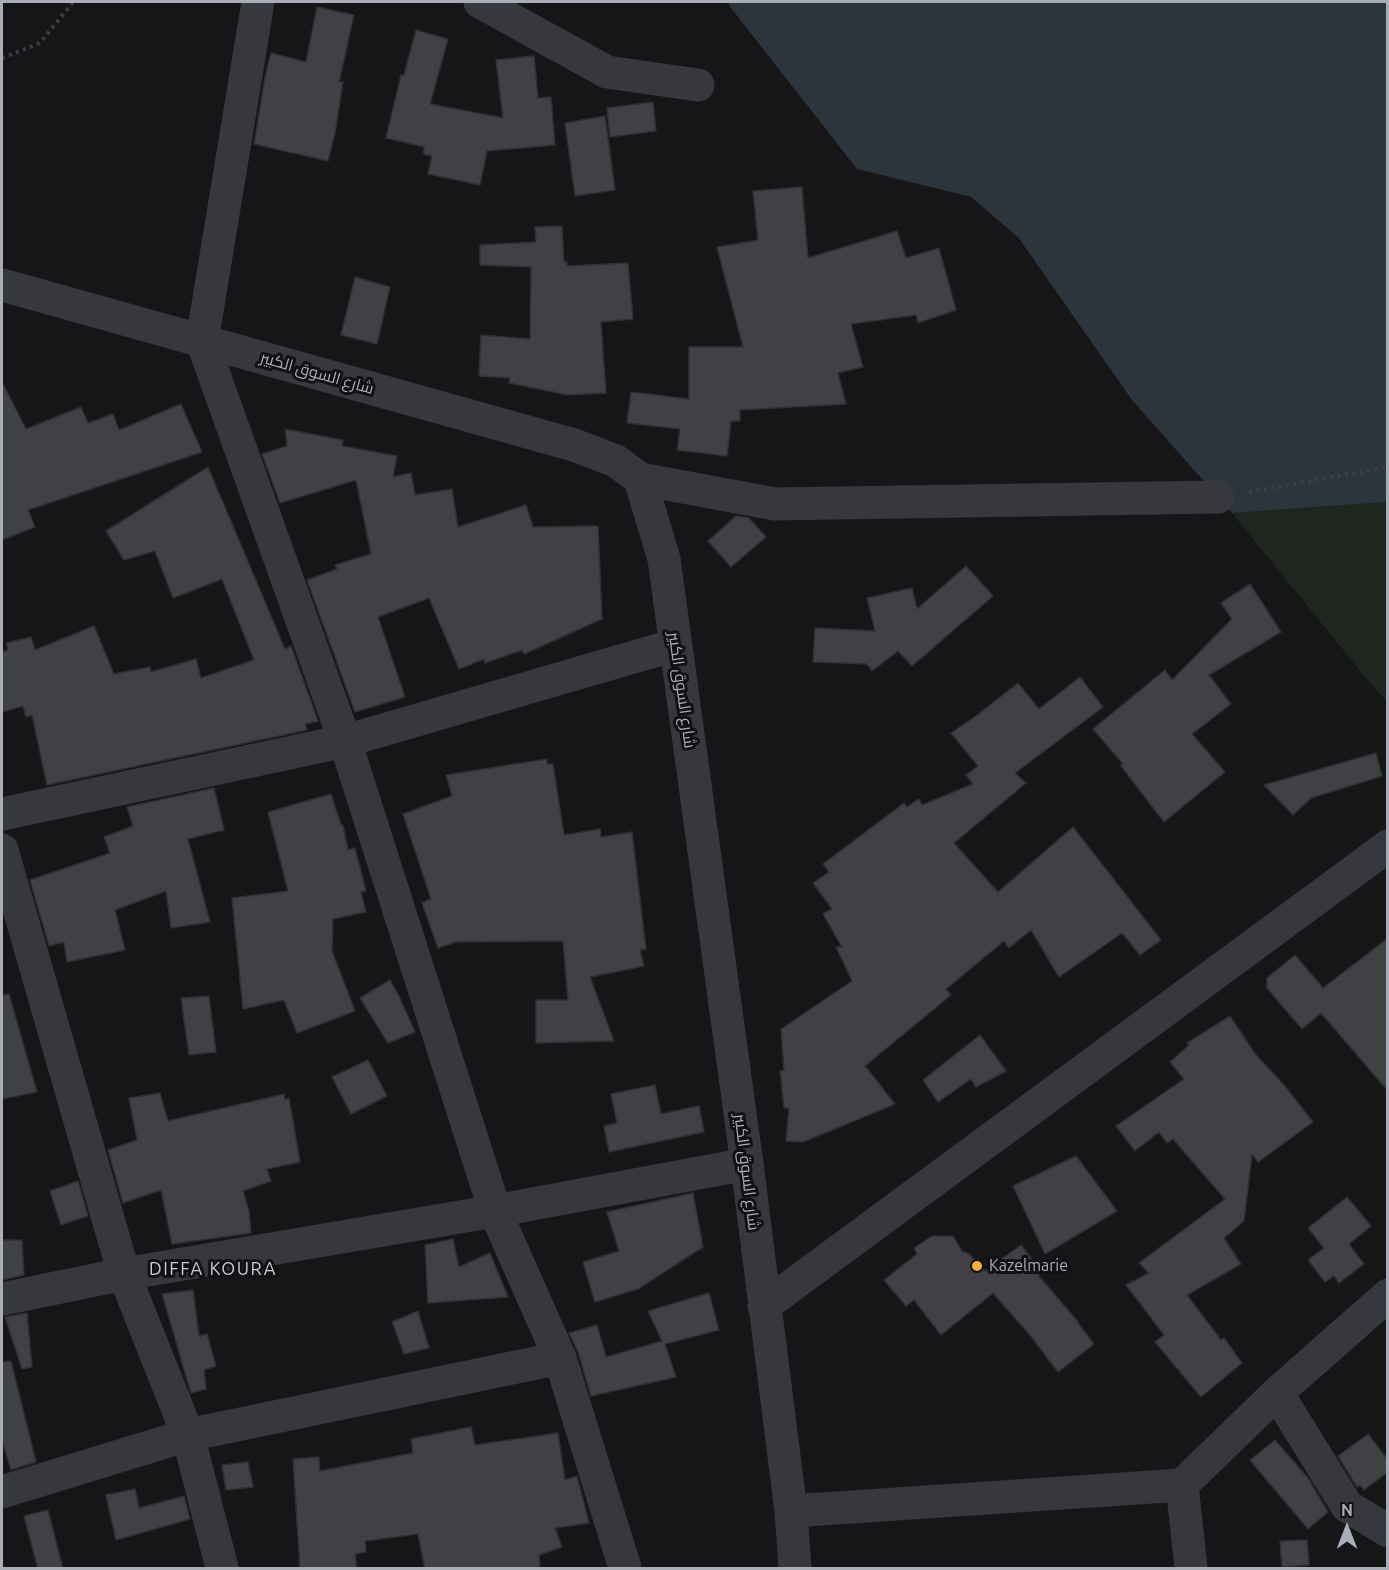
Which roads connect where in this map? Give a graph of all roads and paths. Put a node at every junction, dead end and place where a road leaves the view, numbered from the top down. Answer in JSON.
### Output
{"nodes":[{"id":1,"x":74,"y":2,"type":"edge"},
{"id":2,"x":258,"y":2,"type":"edge"},
{"id":3,"x":480,"y":2,"type":"edge"},
{"id":4,"x":2,"y":58,"type":"edge"},
{"id":5,"x":698,"y":85,"type":"dead end"},
{"id":6,"x":2,"y":285,"type":"edge"},
{"id":7,"x":202,"y":341,"type":"junction"},
{"id":8,"x":1388,"y":467,"type":"edge"},
{"id":9,"x":640,"y":479,"type":"junction"},
{"id":10,"x":1218,"y":497,"type":"joint"},
{"id":11,"x":675,"y":645,"type":"junction"},
{"id":12,"x":345,"y":741,"type":"junction"},
{"id":13,"x":2,"y":814,"type":"edge"},
{"id":14,"x":1388,"y":846,"type":"edge"},
{"id":15,"x":2,"y":850,"type":"edge"},
{"id":16,"x":747,"y":1164,"type":"junction"},
{"id":17,"x":495,"y":1211,"type":"junction"},
{"id":18,"x":124,"y":1274,"type":"junction"},
{"id":19,"x":1388,"y":1295,"type":"edge"},
{"id":20,"x":2,"y":1299,"type":"edge"},
{"id":21,"x":764,"y":1306,"type":"junction"},
{"id":22,"x":560,"y":1358,"type":"junction"},
{"id":23,"x":1277,"y":1393,"type":"junction"},
{"id":24,"x":188,"y":1435,"type":"junction"},
{"id":25,"x":1182,"y":1485,"type":"junction"},
{"id":26,"x":2,"y":1492,"type":"edge"},
{"id":27,"x":791,"y":1511,"type":"junction"},
{"id":28,"x":1388,"y":1531,"type":"edge"},
{"id":29,"x":222,"y":1569,"type":"edge"},
{"id":30,"x":626,"y":1569,"type":"edge"},
{"id":31,"x":795,"y":1569,"type":"edge"},
{"id":32,"x":1191,"y":1569,"type":"edge"}],
"edges":[{"from":1,"to":4,"type":"path"},
{"from":2,"to":7,"type":"street"},
{"from":3,"to":5,"type":"street"},
{"from":6,"to":7,"type":"street","name":"شارع السوق الكبير"},
{"from":7,"to":9,"type":"street","name":"شارع السوق الكبير"},
{"from":7,"to":12,"type":"street"},
{"from":8,"to":10,"type":"path"},
{"from":9,"to":10,"type":"street"},
{"from":9,"to":11,"type":"street","name":"شارع السوق الكبير"},
{"from":11,"to":12,"type":"street"},
{"from":11,"to":16,"type":"street","name":"شارع السوق الكبير"},
{"from":12,"to":13,"type":"street"},
{"from":12,"to":17,"type":"street"},
{"from":14,"to":21,"type":"street"},
{"from":15,"to":18,"type":"street"},
{"from":16,"to":17,"type":"street"},
{"from":16,"to":21,"type":"street","name":"شارع السوق الكبير"},
{"from":17,"to":18,"type":"street"},
{"from":17,"to":22,"type":"street"},
{"from":18,"to":20,"type":"street"},
{"from":18,"to":24,"type":"street"},
{"from":19,"to":23,"type":"street"},
{"from":21,"to":27,"type":"street","name":"شارع السوق الكبير"},
{"from":22,"to":24,"type":"street"},
{"from":22,"to":30,"type":"street"},
{"from":23,"to":25,"type":"street"},
{"from":23,"to":28,"type":"street"},
{"from":24,"to":26,"type":"street"},
{"from":24,"to":29,"type":"street"},
{"from":25,"to":27,"type":"street"},
{"from":25,"to":32,"type":"street"},
{"from":27,"to":31,"type":"street","name":"شارع السوق الكبير"}]}
